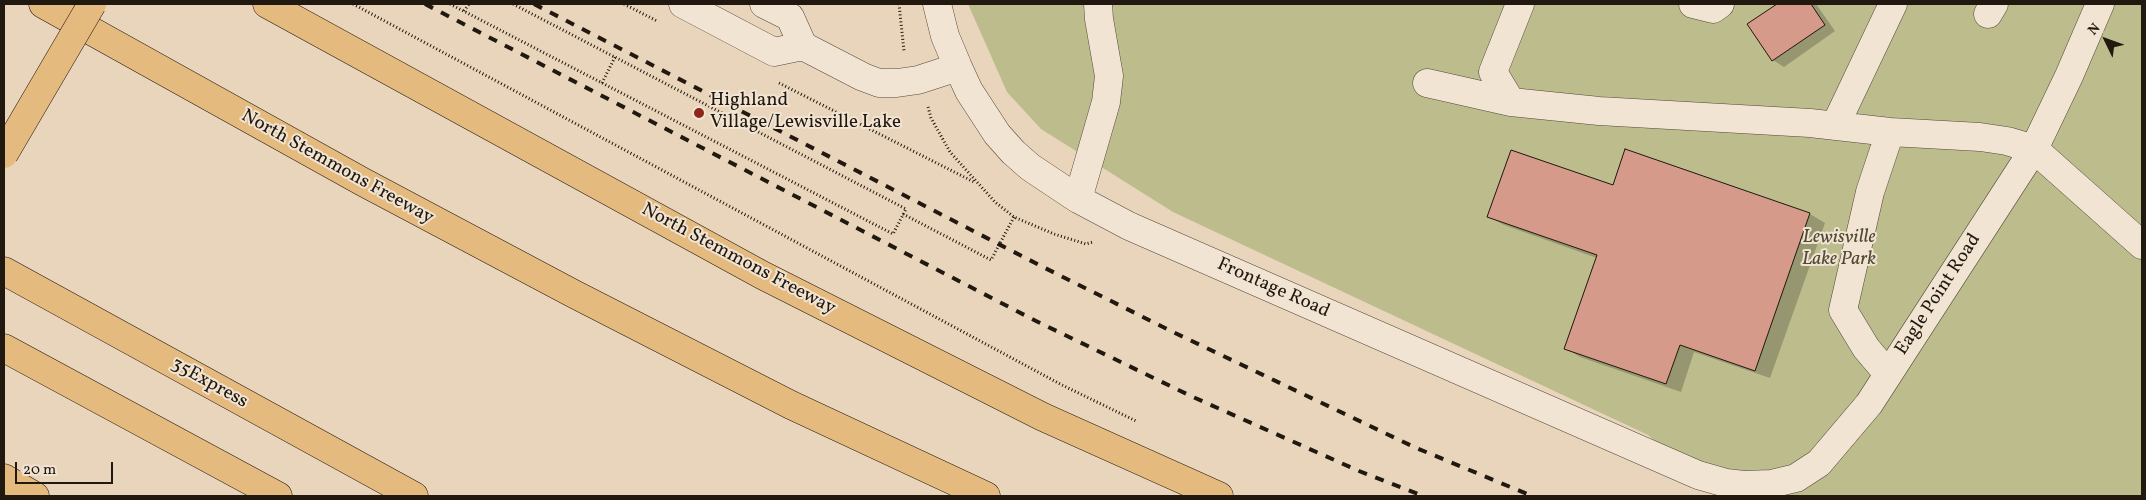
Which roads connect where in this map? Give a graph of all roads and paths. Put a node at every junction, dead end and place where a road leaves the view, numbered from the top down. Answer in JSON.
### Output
{"nodes":[{"id":1,"x":43,"y":4,"type":"edge"},
{"id":2,"x":92,"y":4,"type":"edge"},
{"id":3,"x":267,"y":4,"type":"edge"},
{"id":4,"x":353,"y":4,"type":"edge"},
{"id":5,"x":450,"y":4,"type":"edge"},
{"id":6,"x":468,"y":4,"type":"edge"},
{"id":7,"x":513,"y":4,"type":"edge"},
{"id":8,"x":624,"y":4,"type":"edge"},
{"id":9,"x":682,"y":4,"type":"edge"},
{"id":10,"x":764,"y":4,"type":"edge"},
{"id":11,"x":937,"y":4,"type":"edge"},
{"id":12,"x":1098,"y":4,"type":"edge"},
{"id":13,"x":1520,"y":4,"type":"edge"},
{"id":14,"x":1693,"y":4,"type":"edge"},
{"id":15,"x":1720,"y":4,"type":"edge"},
{"id":16,"x":1893,"y":4,"type":"edge"},
{"id":17,"x":2100,"y":4,"type":"edge"},
{"id":18,"x":464,"y":12,"type":"junction"},
{"id":19,"x":658,"y":21,"type":"dead end"},
{"id":20,"x":803,"y":46,"type":"junction"},
{"id":21,"x":615,"y":57,"type":"junction"},
{"id":22,"x":958,"y":67,"type":"junction"},
{"id":23,"x":772,"y":79,"type":"dead end"},
{"id":24,"x":602,"y":83,"type":"junction"},
{"id":25,"x":1427,"y":83,"type":"dead end"},
{"id":26,"x":1511,"y":102,"type":"junction"},
{"id":27,"x":1835,"y":126,"type":"junction"},
{"id":28,"x":1890,"y":132,"type":"junction"},
{"id":29,"x":2034,"y":149,"type":"junction"},
{"id":30,"x":4,"y":154,"type":"edge"},
{"id":31,"x":976,"y":183,"type":"dead end"},
{"id":32,"x":1078,"y":199,"type":"junction"},
{"id":33,"x":903,"y":214,"type":"junction"},
{"id":34,"x":1014,"y":217,"type":"dead end"},
{"id":35,"x":2142,"y":245,"type":"edge"},
{"id":36,"x":4,"y":271,"type":"edge"},
{"id":37,"x":4,"y":348,"type":"edge"},
{"id":38,"x":1888,"y":374,"type":"junction"},
{"id":39,"x":1136,"y":421,"type":"dead end"},
{"id":40,"x":1698,"y":475,"type":"joint"},
{"id":41,"x":242,"y":477,"type":"junction"},
{"id":42,"x":4,"y":478,"type":"edge"},
{"id":43,"x":35,"y":496,"type":"edge"},
{"id":44,"x":261,"y":496,"type":"edge"},
{"id":45,"x":278,"y":496,"type":"edge"},
{"id":46,"x":414,"y":496,"type":"edge"},
{"id":47,"x":986,"y":496,"type":"edge"},
{"id":48,"x":1219,"y":496,"type":"edge"}],
"edges":[{"from":1,"to":47,"type":"main road","name":"North Stemmons Freeway"},
{"from":2,"to":30,"type":"main road","bridge":true},
{"from":3,"to":48,"type":"main road","name":"North Stemmons Freeway"},
{"from":4,"to":39,"type":"path"},
{"from":5,"to":18,"type":"path"},
{"from":6,"to":18,"type":"path"},
{"from":7,"to":21,"type":"path"},
{"from":8,"to":19,"type":"path"},
{"from":9,"to":20,"type":"street"},
{"from":10,"to":20,"type":"street"},
{"from":11,"to":22,"type":"street","name":"Frontage Road"},
{"from":12,"to":32,"type":"street"},
{"from":13,"to":26,"type":"street"},
{"from":14,"to":15,"type":"street"},
{"from":16,"to":27,"type":"street"},
{"from":17,"to":29,"type":"street","name":"Eagle Point Road"},
{"from":18,"to":24,"type":"path"},
{"from":20,"to":22,"type":"street"},
{"from":21,"to":24,"type":"path"},
{"from":21,"to":33,"type":"path"},
{"from":22,"to":32,"type":"street","name":"Frontage Road"},
{"from":23,"to":31,"type":"path"},
{"from":24,"to":33,"type":"path"},
{"from":25,"to":26,"type":"street"},
{"from":26,"to":27,"type":"street"},
{"from":27,"to":28,"type":"street"},
{"from":28,"to":29,"type":"street"},
{"from":28,"to":38,"type":"street"},
{"from":29,"to":35,"type":"street"},
{"from":29,"to":38,"type":"street","name":"Eagle Point Road"},
{"from":32,"to":40,"type":"street","name":"Frontage Road"},
{"from":33,"to":34,"type":"path"},
{"from":36,"to":46,"type":"main road","name":"35Express"},
{"from":37,"to":41,"type":"main road"},
{"from":38,"to":40,"type":"street","name":"Eagle Point Road"},
{"from":41,"to":44,"type":"main road"},
{"from":41,"to":45,"type":"main road"},
{"from":42,"to":43,"type":"main road"}]}
